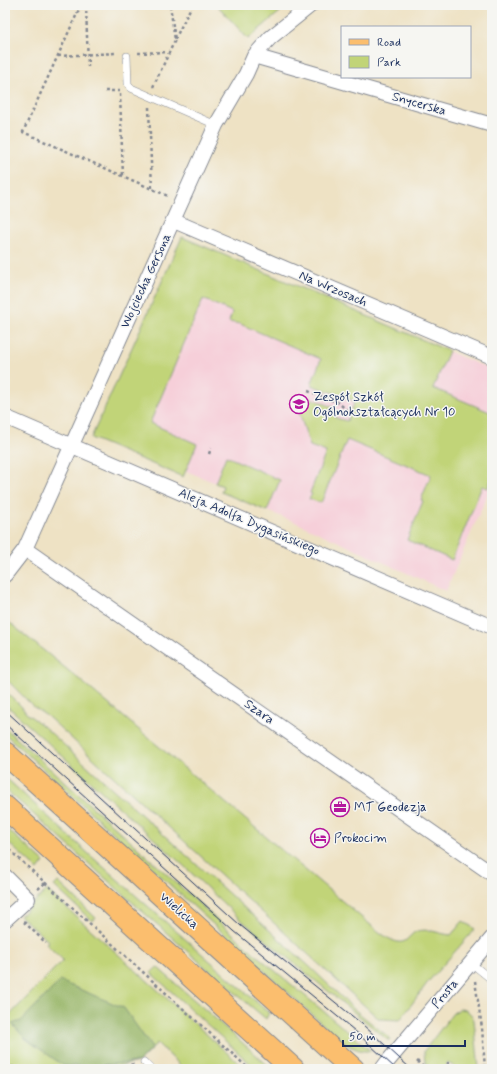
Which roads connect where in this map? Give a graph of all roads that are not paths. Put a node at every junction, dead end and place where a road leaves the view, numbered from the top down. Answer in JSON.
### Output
{"nodes":[{"id":1,"x":311,"y":5,"type":"edge"},
{"id":2,"x":130,"y":54,"type":"road end"},
{"id":3,"x":254,"y":56,"type":"junction"},
{"id":4,"x":216,"y":125,"type":"junction"},
{"id":5,"x":492,"y":125,"type":"edge"},
{"id":6,"x":174,"y":221,"type":"junction"},
{"id":7,"x":492,"y":358,"type":"edge"},
{"id":8,"x":5,"y":417,"type":"edge"},
{"id":9,"x":71,"y":446,"type":"junction"},
{"id":10,"x":25,"y":549,"type":"junction"},
{"id":11,"x":5,"y":575,"type":"edge"},
{"id":12,"x":492,"y":628,"type":"edge"},
{"id":13,"x":5,"y":753,"type":"edge"},
{"id":14,"x":5,"y":807,"type":"edge"},
{"id":15,"x":492,"y":874,"type":"edge"},
{"id":16,"x":5,"y":876,"type":"edge"},
{"id":17,"x":5,"y":920,"type":"edge"},
{"id":18,"x":492,"y":938,"type":"edge"},
{"id":19,"x":471,"y":962,"type":"junction"},
{"id":20,"x":492,"y":980,"type":"edge"},
{"id":21,"x":144,"y":1062,"type":"road end"},
{"id":22,"x":151,"y":1069,"type":"edge"},
{"id":23,"x":292,"y":1069,"type":"edge"},
{"id":24,"x":353,"y":1069,"type":"edge"},
{"id":25,"x":382,"y":1069,"type":"edge"}],
"edges":[{"from":1,"to":3,"type":"street","name":"Wojciecha Gersona"},
{"from":2,"to":4,"type":"lane"},
{"from":3,"to":4,"type":"street","name":"Wojciecha Gersona"},
{"from":3,"to":5,"type":"street","name":"Snycerska"},
{"from":4,"to":6,"type":"street","name":"Wojciecha Gersona"},
{"from":6,"to":7,"type":"street","name":"Na Wrzosach"},
{"from":6,"to":9,"type":"street","name":"Wojciecha Gersona"},
{"from":8,"to":9,"type":"street","name":"Aleja Adolfa Dygasińskiego"},
{"from":9,"to":10,"type":"street","name":"Wojciecha Gersona"},
{"from":9,"to":12,"type":"street","name":"Aleja Adolfa Dygasińskiego"},
{"from":10,"to":11,"type":"street","name":"Wojciecha Gersona"},
{"from":10,"to":15,"type":"street","name":"Szara"},
{"from":13,"to":24,"type":"main road","name":"Wielicka"},
{"from":14,"to":23,"type":"main road"},
{"from":16,"to":17,"type":"street"},
{"from":18,"to":19,"type":"street","name":"Prosta"},
{"from":19,"to":20,"type":"lane"},
{"from":19,"to":25,"type":"street","name":"Prosta"},
{"from":21,"to":22,"type":"lane"}]}
